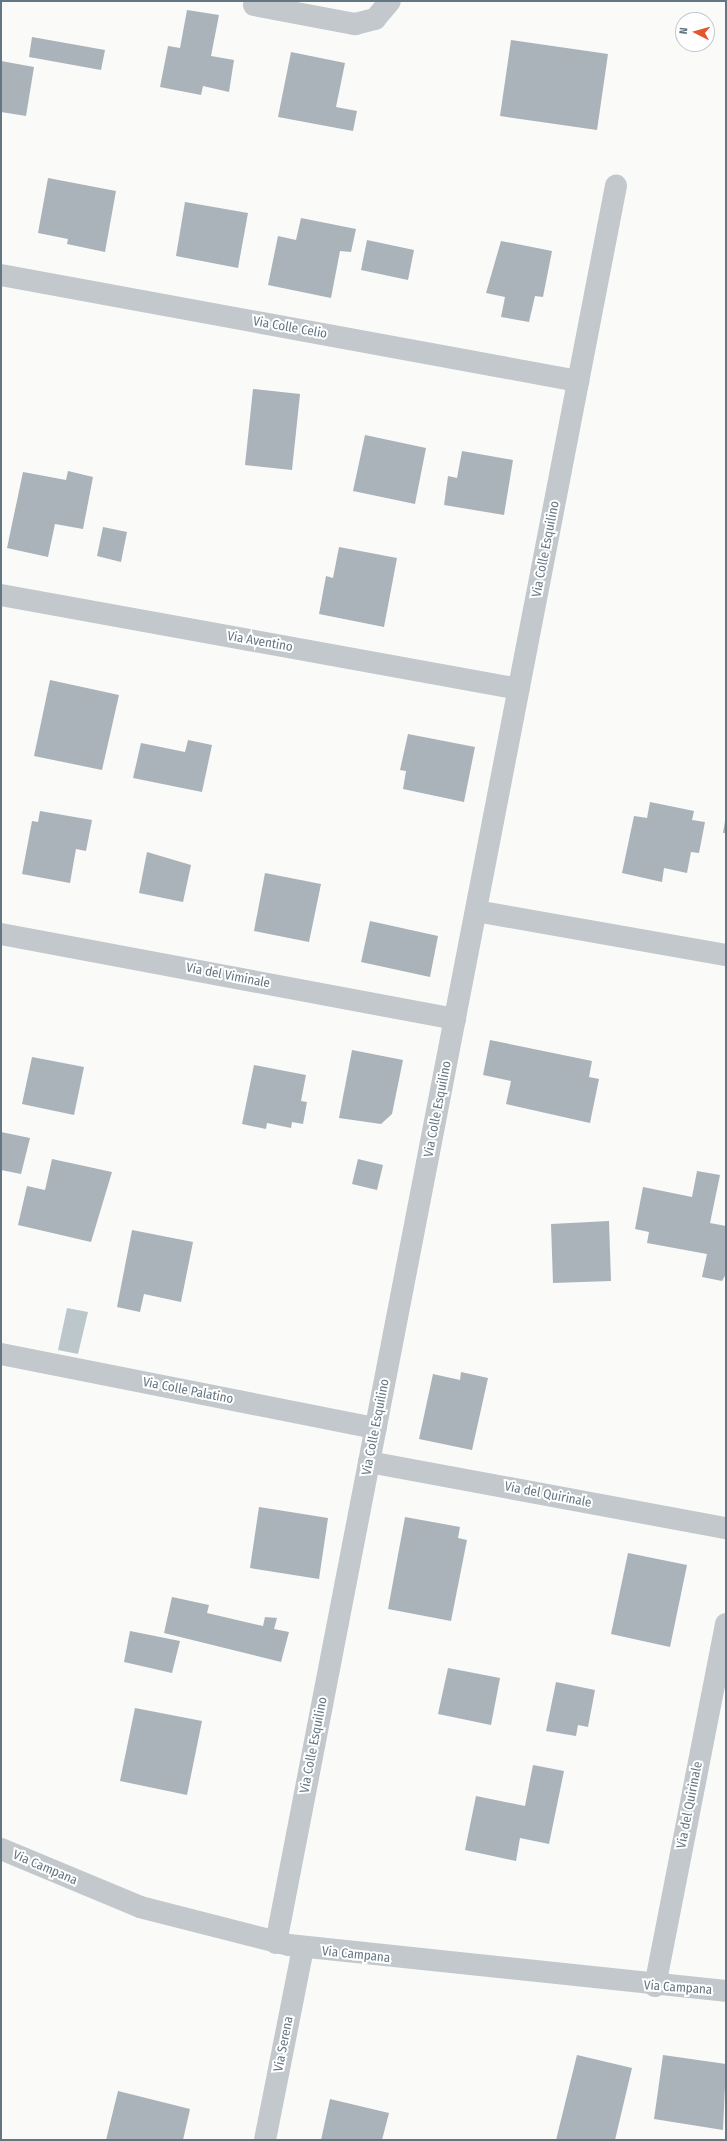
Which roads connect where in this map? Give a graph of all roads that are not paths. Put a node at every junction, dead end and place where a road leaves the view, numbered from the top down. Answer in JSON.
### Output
{"nodes":[{"id":1,"x":390,"y":1,"type":"edge"},
{"id":2,"x":254,"y":5,"type":"dead end"},
{"id":3,"x":616,"y":186,"type":"dead end"},
{"id":4,"x":1,"y":276,"type":"edge"},
{"id":5,"x":578,"y":381,"type":"junction"},
{"id":6,"x":1,"y":595,"type":"edge"},
{"id":7,"x":519,"y":689,"type":"junction"},
{"id":8,"x":476,"y":911,"type":"junction"},
{"id":9,"x":1,"y":934,"type":"edge"},
{"id":10,"x":726,"y":955,"type":"edge"},
{"id":11,"x":455,"y":1019,"type":"junction"},
{"id":12,"x":1,"y":1354,"type":"edge"},
{"id":13,"x":376,"y":1428,"type":"junction"},
{"id":14,"x":369,"y":1462,"type":"junction"},
{"id":15,"x":726,"y":1528,"type":"edge"},
{"id":16,"x":726,"y":1624,"type":"edge"},
{"id":17,"x":1,"y":1849,"type":"edge"},
{"id":18,"x":276,"y":1943,"type":"junction"},
{"id":19,"x":303,"y":1948,"type":"junction"},
{"id":20,"x":655,"y":1986,"type":"junction"},
{"id":21,"x":726,"y":1991,"type":"edge"},
{"id":22,"x":265,"y":2140,"type":"edge"}],
"edges":[{"from":1,"to":2,"type":"street"},
{"from":3,"to":5,"type":"street","name":"Via Colle Esquilino"},
{"from":4,"to":5,"type":"street","name":"Via Colle Celio"},
{"from":5,"to":7,"type":"street","name":"Via Colle Esquilino"},
{"from":6,"to":7,"type":"street","name":"Via Aventino"},
{"from":7,"to":8,"type":"street","name":"Via Colle Esquilino"},
{"from":8,"to":10,"type":"street"},
{"from":8,"to":11,"type":"street","name":"Via Colle Esquilino"},
{"from":9,"to":11,"type":"street","name":"Via del Viminale"},
{"from":11,"to":13,"type":"street","name":"Via Colle Esquilino"},
{"from":12,"to":13,"type":"street","name":"Via Colle Palatino"},
{"from":13,"to":14,"type":"street","name":"Via Colle Esquilino"},
{"from":14,"to":15,"type":"street","name":"Via del Quirinale"},
{"from":14,"to":18,"type":"street","name":"Via Colle Esquilino"},
{"from":16,"to":20,"type":"street","name":"Via del Quirinale"},
{"from":17,"to":18,"type":"street","name":"Via Campana"},
{"from":18,"to":19,"type":"street","name":"Via Campana"},
{"from":19,"to":20,"type":"street","name":"Via Campana"},
{"from":19,"to":22,"type":"street","name":"Via Serena"},
{"from":20,"to":21,"type":"street","name":"Via Campana"}]}
